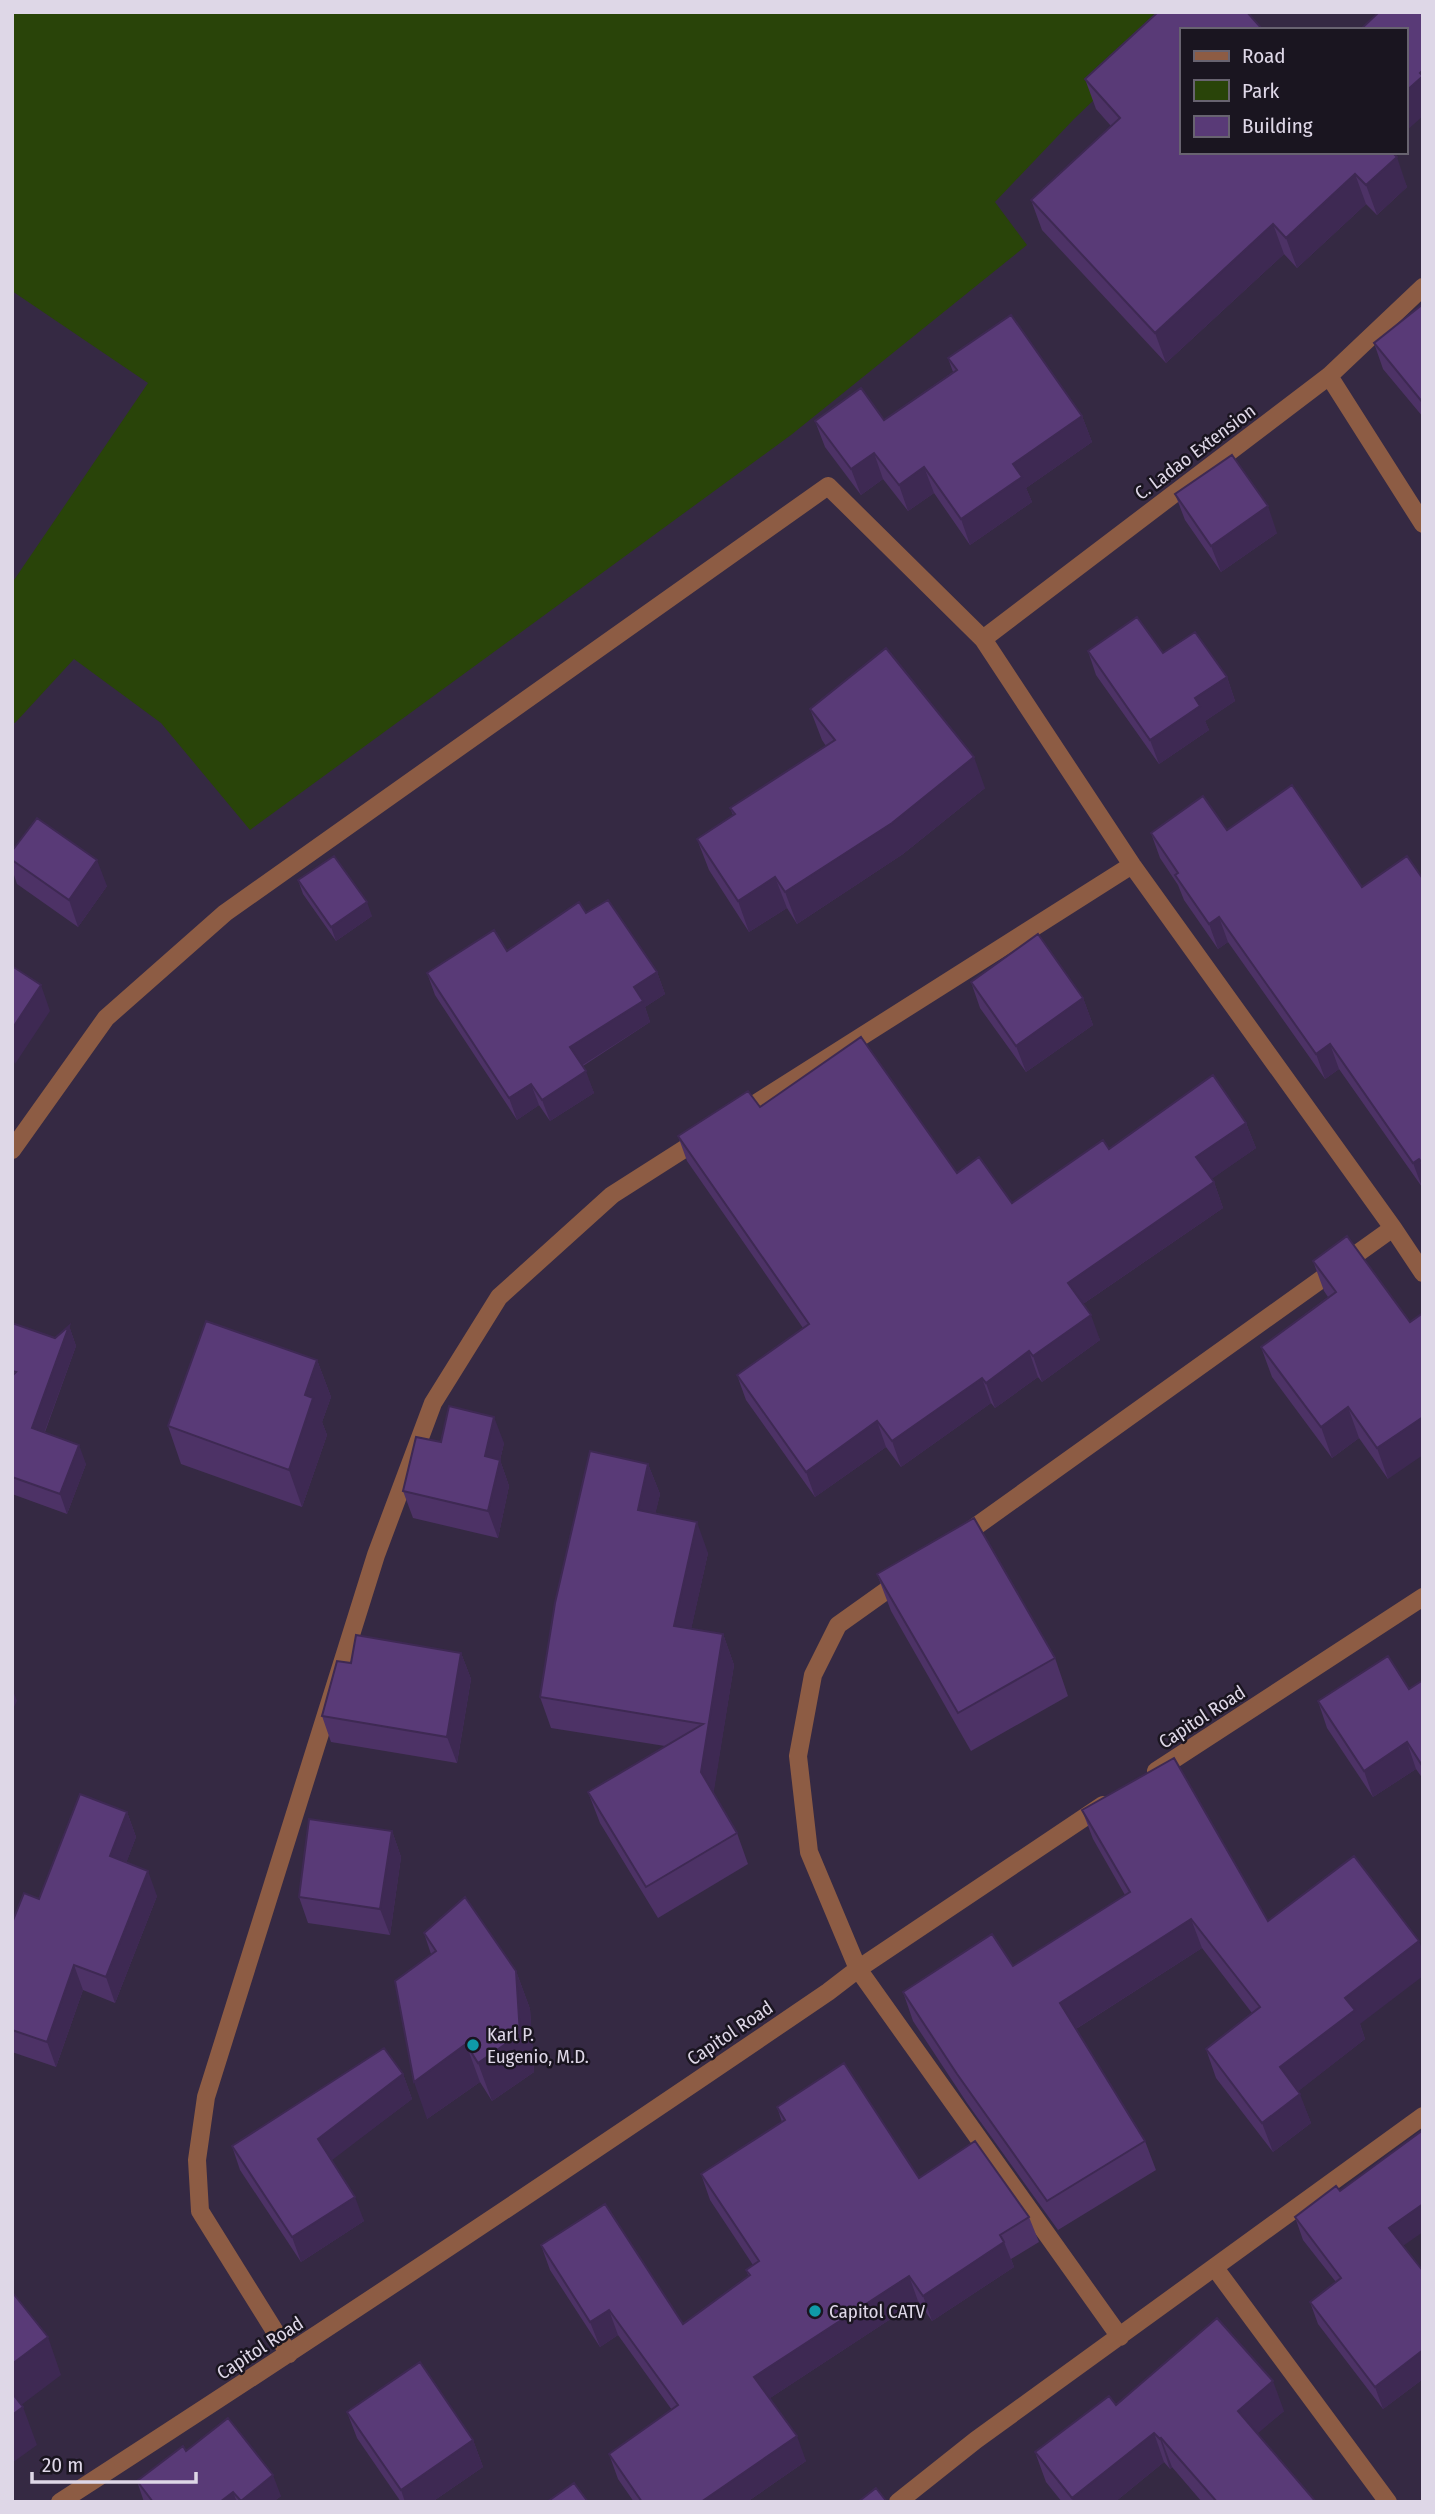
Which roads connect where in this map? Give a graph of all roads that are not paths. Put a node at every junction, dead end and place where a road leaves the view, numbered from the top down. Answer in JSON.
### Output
{"nodes":[{"id":1,"x":1423,"y":286,"type":"edge"},
{"id":2,"x":1329,"y":376,"type":"junction"},
{"id":3,"x":1423,"y":524,"type":"edge"},
{"id":4,"x":983,"y":639,"type":"junction"},
{"id":5,"x":1132,"y":865,"type":"junction"},
{"id":6,"x":12,"y":1150,"type":"edge"},
{"id":7,"x":1393,"y":1228,"type":"junction"},
{"id":8,"x":1423,"y":1273,"type":"edge"},
{"id":9,"x":952,"y":1544,"type":"edge"},
{"id":10,"x":918,"y":1568,"type":"edge"},
{"id":11,"x":1423,"y":1597,"type":"edge"},
{"id":12,"x":1147,"y":1777,"type":"edge"},
{"id":13,"x":1124,"y":1792,"type":"edge"},
{"id":14,"x":858,"y":1969,"type":"junction"},
{"id":15,"x":1423,"y":2116,"type":"edge"},
{"id":16,"x":1214,"y":2268,"type":"junction"},
{"id":17,"x":1120,"y":2337,"type":"junction"},
{"id":18,"x":289,"y":2354,"type":"junction"},
{"id":19,"x":60,"y":2502,"type":"edge"},
{"id":20,"x":898,"y":2502,"type":"edge"},
{"id":21,"x":1388,"y":2502,"type":"edge"}],
"edges":[{"from":1,"to":2,"type":"street","name":"C. Ladao Extension"},
{"from":2,"to":3,"type":"street"},
{"from":2,"to":4,"type":"street","name":"C. Ladao Extension"},
{"from":4,"to":5,"type":"street"},
{"from":4,"to":6,"type":"street"},
{"from":5,"to":7,"type":"street"},
{"from":5,"to":18,"type":"street"},
{"from":7,"to":8,"type":"street"},
{"from":7,"to":9,"type":"street"},
{"from":10,"to":14,"type":"street"},
{"from":11,"to":12,"type":"street","name":"Capitol Road"},
{"from":13,"to":14,"type":"street","name":"Capitol Road"},
{"from":14,"to":17,"type":"street"},
{"from":14,"to":18,"type":"street","name":"Capitol Road"},
{"from":15,"to":16,"type":"street"},
{"from":16,"to":17,"type":"street"},
{"from":16,"to":21,"type":"street"},
{"from":17,"to":20,"type":"street"},
{"from":18,"to":19,"type":"street","name":"Capitol Road"}]}
